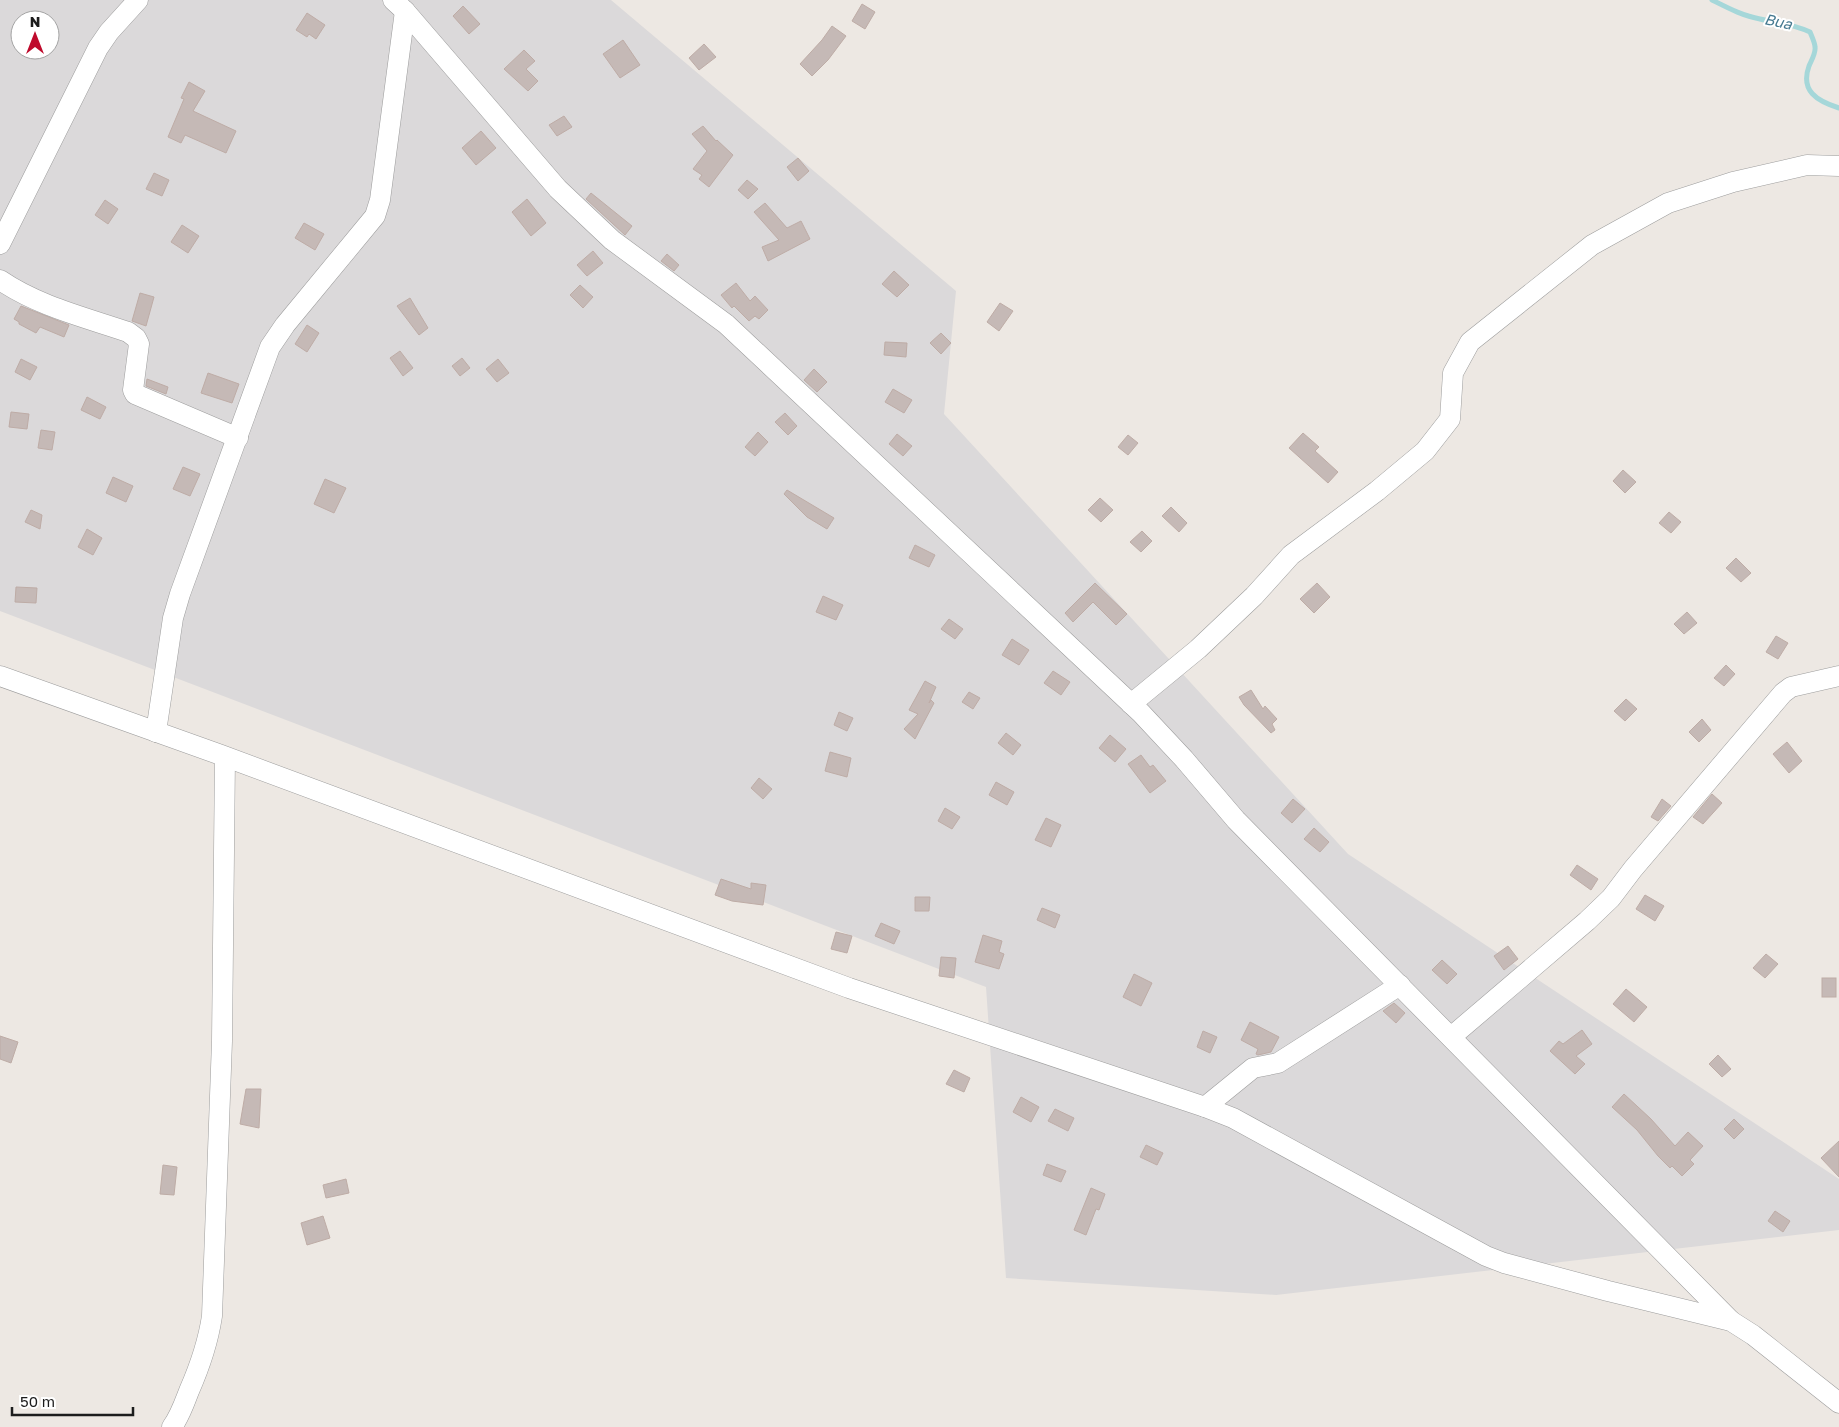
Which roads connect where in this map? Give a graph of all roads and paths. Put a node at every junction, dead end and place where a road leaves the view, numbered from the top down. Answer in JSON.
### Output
{"nodes":[{"id":1,"x":138,"y":0,"type":"edge"},
{"id":2,"x":399,"y":6,"type":"edge"},
{"id":3,"x":1839,"y":166,"type":"edge"},
{"id":4,"x":0,"y":244,"type":"edge"},
{"id":5,"x":0,"y":280,"type":"edge"},
{"id":6,"x":238,"y":438,"type":"junction"},
{"id":7,"x":0,"y":676,"type":"edge"},
{"id":8,"x":1839,"y":676,"type":"edge"},
{"id":9,"x":1131,"y":704,"type":"junction"},
{"id":10,"x":156,"y":732,"type":"junction"},
{"id":11,"x":225,"y":757,"type":"junction"},
{"id":12,"x":1400,"y":985,"type":"junction"},
{"id":13,"x":1451,"y":1037,"type":"junction"},
{"id":14,"x":1205,"y":1107,"type":"junction"},
{"id":15,"x":1731,"y":1321,"type":"junction"},
{"id":16,"x":1839,"y":1403,"type":"edge"},
{"id":17,"x":172,"y":1427,"type":"edge"}],
"edges":[{"from":1,"to":4,"type":"street"},
{"from":2,"to":6,"type":"street"},
{"from":2,"to":9,"type":"street"},
{"from":3,"to":9,"type":"street"},
{"from":5,"to":6,"type":"street"},
{"from":6,"to":10,"type":"street"},
{"from":7,"to":10,"type":"street"},
{"from":8,"to":13,"type":"street"},
{"from":9,"to":12,"type":"street"},
{"from":10,"to":11,"type":"street"},
{"from":11,"to":14,"type":"street"},
{"from":11,"to":17,"type":"street"},
{"from":12,"to":13,"type":"street"},
{"from":12,"to":14,"type":"street"},
{"from":13,"to":15,"type":"street"},
{"from":14,"to":15,"type":"street"},
{"from":15,"to":16,"type":"street"}]}
